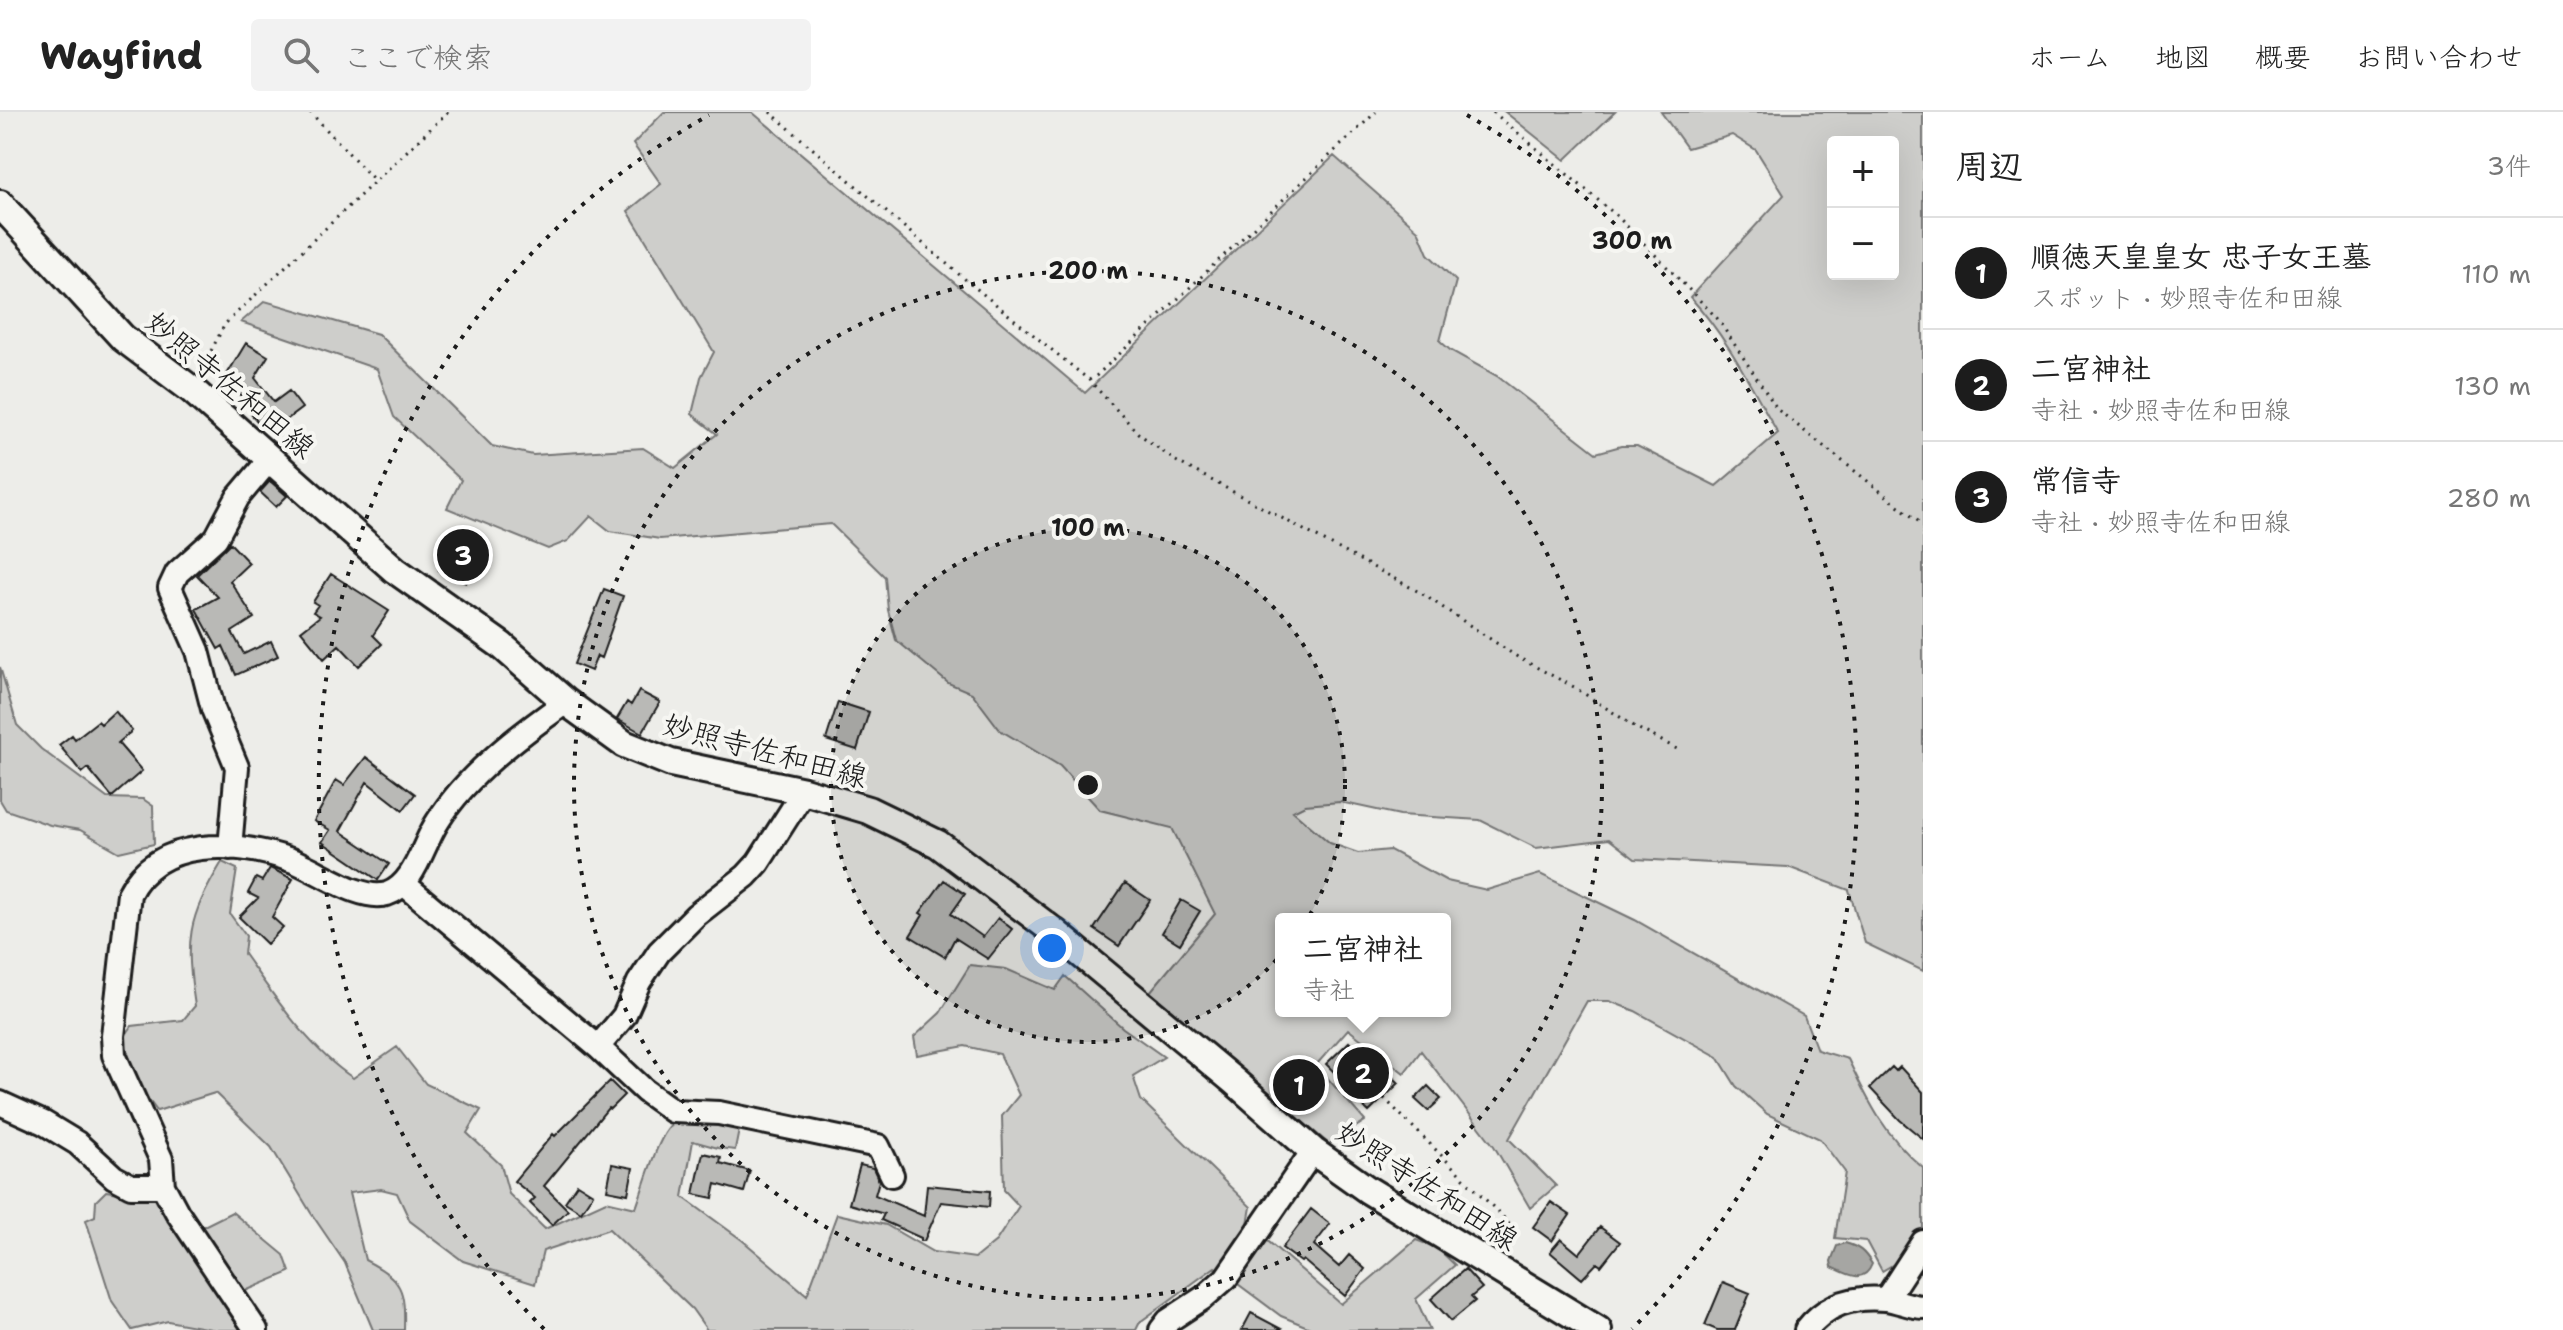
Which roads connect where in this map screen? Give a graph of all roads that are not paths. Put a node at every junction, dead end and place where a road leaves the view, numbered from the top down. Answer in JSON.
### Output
{"nodes":[{"id":1,"x":0,"y":204,"type":"edge"},
{"id":2,"x":270,"y":459,"type":"junction"},
{"id":3,"x":566,"y":702,"type":"junction"},
{"id":4,"x":804,"y":791,"type":"junction"},
{"id":5,"x":230,"y":848,"type":"junction"},
{"id":6,"x":404,"y":884,"type":"junction"},
{"id":7,"x":598,"y":1047,"type":"junction"},
{"id":8,"x":0,"y":1103,"type":"edge"},
{"id":9,"x":1313,"y":1151,"type":"junction"},
{"id":10,"x":892,"y":1175,"type":"dead end"},
{"id":11,"x":163,"y":1186,"type":"junction"},
{"id":12,"x":1923,"y":1242,"type":"edge"},
{"id":13,"x":1886,"y":1299,"type":"junction"},
{"id":14,"x":1923,"y":1307,"type":"edge"},
{"id":15,"x":256,"y":1330,"type":"edge"},
{"id":16,"x":1161,"y":1330,"type":"edge"},
{"id":17,"x":1598,"y":1330,"type":"edge"},
{"id":18,"x":1806,"y":1330,"type":"edge"}],
"edges":[{"from":1,"to":2,"type":"main road","name":"妙照寺佐和田線"},
{"from":2,"to":3,"type":"main road","name":"妙照寺佐和田線"},
{"from":2,"to":5,"type":"street"},
{"from":3,"to":4,"type":"main road","name":"妙照寺佐和田線"},
{"from":3,"to":6,"type":"street"},
{"from":4,"to":7,"type":"street"},
{"from":4,"to":9,"type":"main road","name":"妙照寺佐和田線"},
{"from":5,"to":6,"type":"street"},
{"from":5,"to":11,"type":"street"},
{"from":6,"to":7,"type":"street"},
{"from":7,"to":10,"type":"street"},
{"from":8,"to":11,"type":"street"},
{"from":9,"to":16,"type":"street"},
{"from":9,"to":17,"type":"main road","name":"妙照寺佐和田線"},
{"from":11,"to":15,"type":"street"},
{"from":12,"to":13,"type":"street"},
{"from":13,"to":14,"type":"street"},
{"from":13,"to":18,"type":"street"}]}
